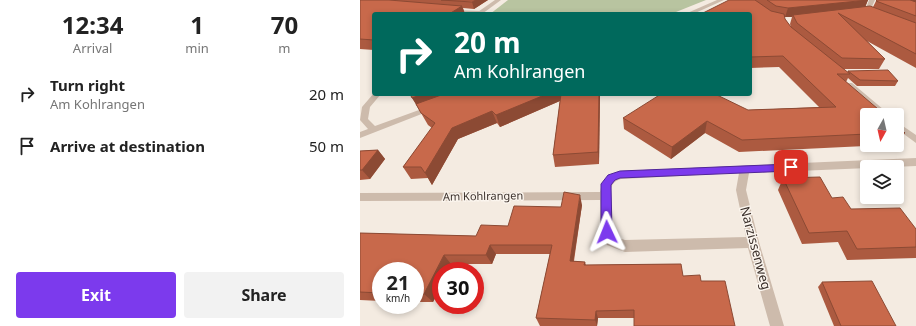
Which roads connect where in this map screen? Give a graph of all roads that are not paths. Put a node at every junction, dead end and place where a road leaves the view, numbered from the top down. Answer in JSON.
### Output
{"nodes":[{"id":1,"x":498,"y":0,"type":"edge"},
{"id":2,"x":721,"y":0,"type":"edge"},
{"id":3,"x":872,"y":0,"type":"edge"},
{"id":4,"x":449,"y":10,"type":"edge"},
{"id":5,"x":469,"y":12,"type":"edge"},
{"id":6,"x":480,"y":12,"type":"edge"},
{"id":7,"x":693,"y":12,"type":"edge"},
{"id":8,"x":867,"y":12,"type":"junction"},
{"id":9,"x":851,"y":14,"type":"edge"},
{"id":10,"x":875,"y":14,"type":"edge"},
{"id":11,"x":846,"y":82,"type":"edge"},
{"id":12,"x":375,"y":96,"type":"edge"},
{"id":13,"x":445,"y":104,"type":"edge"},
{"id":14,"x":878,"y":108,"type":"edge"},
{"id":15,"x":374,"y":130,"type":"junction"},
{"id":16,"x":904,"y":131,"type":"edge"},
{"id":17,"x":361,"y":134,"type":"edge"},
{"id":18,"x":916,"y":140,"type":"edge"},
{"id":19,"x":916,"y":162,"type":"edge"},
{"id":20,"x":745,"y":169,"type":"junction"},
{"id":21,"x":606,"y":196,"type":"junction"},
{"id":22,"x":360,"y":197,"type":"edge"},
{"id":23,"x":753,"y":242,"type":"junction"},
{"id":24,"x":778,"y":326,"type":"edge"}],
"edges":[{"from":1,"to":6,"type":"street"},
{"from":2,"to":7,"type":"street"},
{"from":3,"to":8,"type":"street"},
{"from":4,"to":5,"type":"street"},
{"from":8,"to":9,"type":"street"},
{"from":8,"to":10,"type":"street"},
{"from":11,"to":14,"type":"street"},
{"from":12,"to":15,"type":"street"},
{"from":13,"to":15,"type":"street"},
{"from":15,"to":17,"type":"street"},
{"from":16,"to":18,"type":"street"},
{"from":19,"to":20,"type":"street"},
{"from":20,"to":21,"type":"street"},
{"from":20,"to":23,"type":"street","name":"Narzissenweg"},
{"from":21,"to":22,"type":"street","name":"Am Kohlrangen"},
{"from":21,"to":23,"type":"street"},
{"from":23,"to":24,"type":"street","name":"Narzissenweg"}]}
